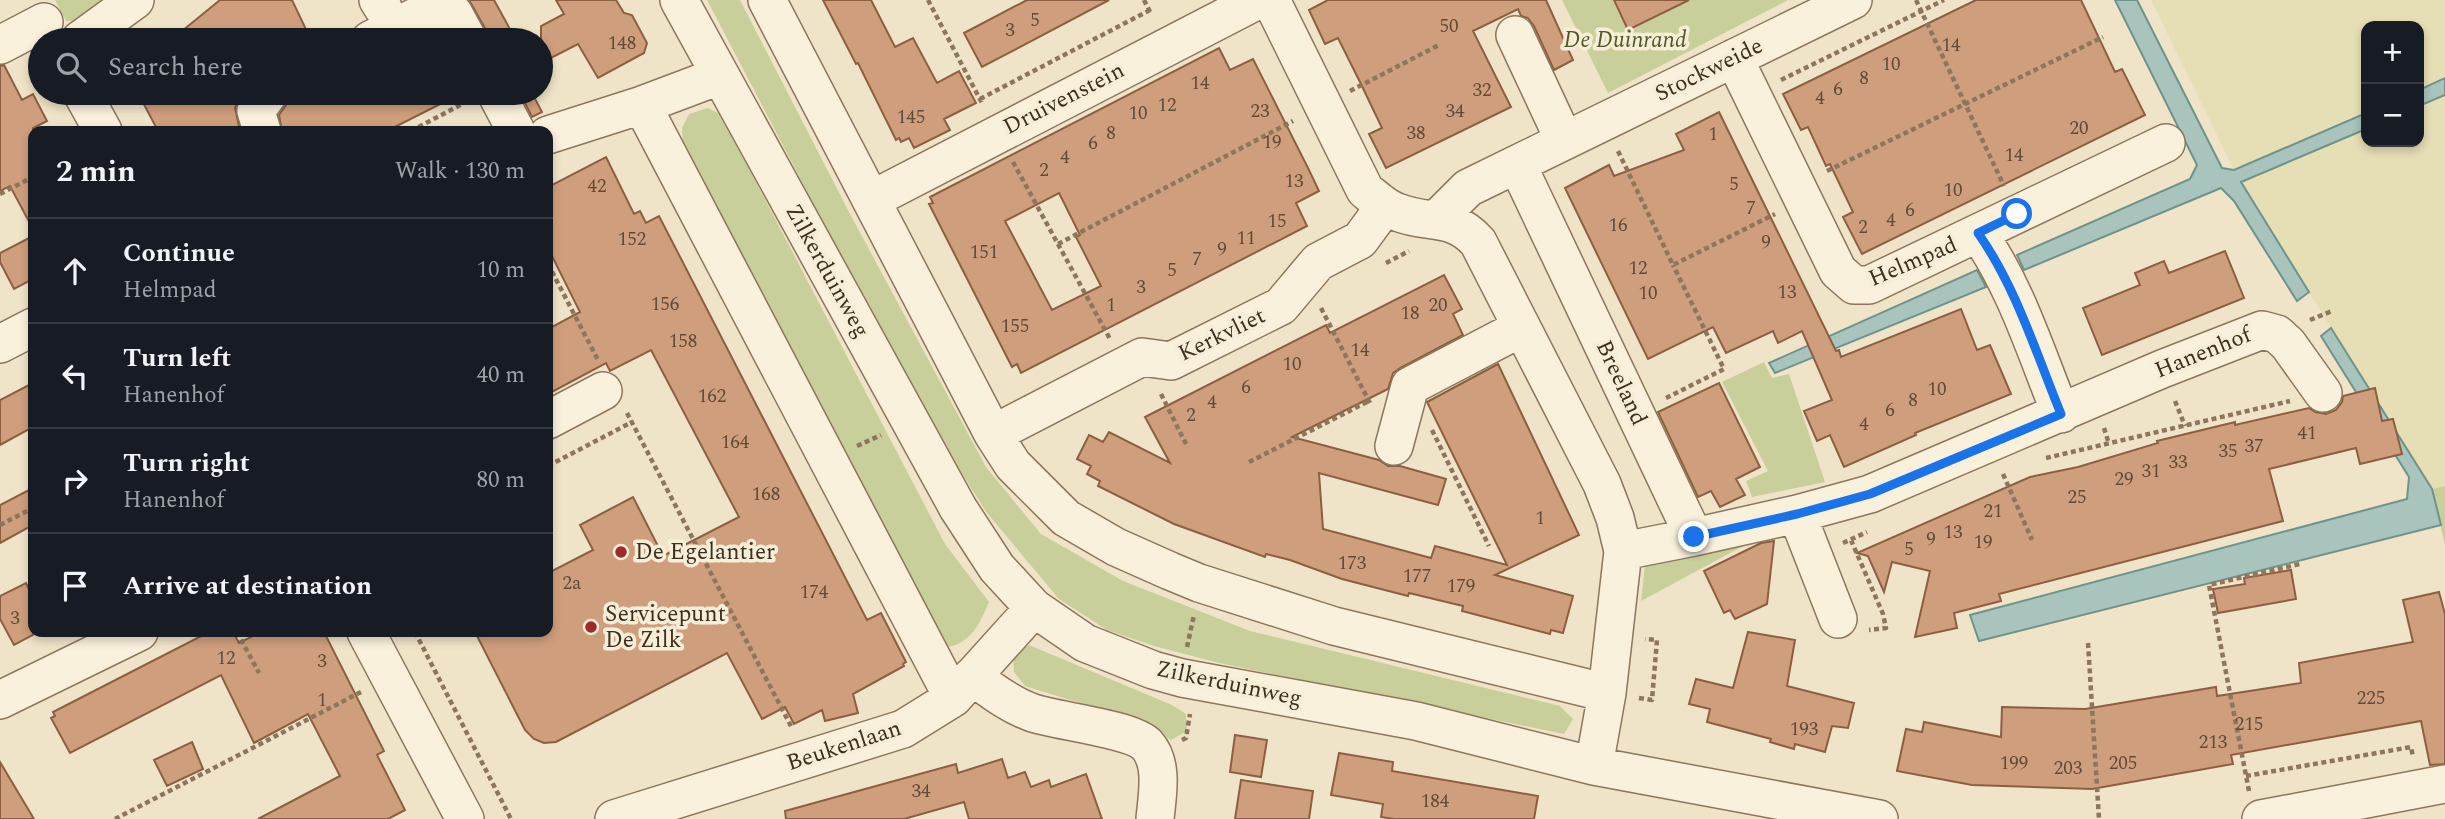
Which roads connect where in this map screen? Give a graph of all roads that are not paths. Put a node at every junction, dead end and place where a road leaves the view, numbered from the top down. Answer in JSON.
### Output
{"nodes":[{"id":1,"x":135,"y":0,"type":"edge"},
{"id":2,"x":679,"y":0,"type":"edge"},
{"id":3,"x":767,"y":0,"type":"edge"},
{"id":4,"x":1258,"y":0,"type":"edge"},
{"id":5,"x":1271,"y":0,"type":"edge"},
{"id":6,"x":1832,"y":4,"type":"edge"},
{"id":7,"x":377,"y":16,"type":"edge"},
{"id":8,"x":96,"y":28,"type":"edge"},
{"id":9,"x":462,"y":28,"type":"edge"},
{"id":10,"x":28,"y":29,"type":"edge"},
{"id":11,"x":1515,"y":35,"type":"dead end"},
{"id":12,"x":0,"y":45,"type":"edge"},
{"id":13,"x":1734,"y":58,"type":"junction"},
{"id":14,"x":719,"y":76,"type":"junction"},
{"id":15,"x":89,"y":105,"type":"edge"},
{"id":16,"x":260,"y":105,"type":"edge"},
{"id":17,"x":492,"y":105,"type":"edge"},
{"id":18,"x":642,"y":105,"type":"junction"},
{"id":19,"x":100,"y":126,"type":"edge"},
{"id":20,"x":260,"y":126,"type":"edge"},
{"id":21,"x":511,"y":126,"type":"edge"},
{"id":22,"x":553,"y":133,"type":"edge"},
{"id":23,"x":1564,"y":140,"type":"junction"},
{"id":24,"x":2166,"y":143,"type":"dead end"},
{"id":25,"x":1517,"y":164,"type":"junction"},
{"id":26,"x":871,"y":200,"type":"junction"},
{"id":27,"x":1385,"y":206,"type":"junction"},
{"id":28,"x":1436,"y":220,"type":"junction"},
{"id":29,"x":1978,"y":233,"type":"junction"},
{"id":30,"x":1521,"y":328,"type":"junction"},
{"id":31,"x":28,"y":330,"type":"edge"},
{"id":32,"x":0,"y":344,"type":"edge"},
{"id":33,"x":609,"y":387,"type":"road end"},
{"id":34,"x":2323,"y":393,"type":"road end"},
{"id":35,"x":2061,"y":414,"type":"junction"},
{"id":36,"x":553,"y":417,"type":"edge"},
{"id":37,"x":1398,"y":433,"type":"road end"},
{"id":38,"x":993,"y":434,"type":"junction"},
{"id":39,"x":1797,"y":514,"type":"junction"},
{"id":40,"x":1694,"y":537,"type":"junction"},
{"id":41,"x":1623,"y":551,"type":"junction"},
{"id":42,"x":1034,"y":608,"type":"junction"},
{"id":43,"x":1838,"y":619,"type":"dead end"},
{"id":44,"x":129,"y":637,"type":"edge"},
{"id":45,"x":369,"y":637,"type":"edge"},
{"id":46,"x":962,"y":687,"type":"junction"},
{"id":47,"x":1607,"y":693,"type":"junction"},
{"id":48,"x":0,"y":700,"type":"edge"},
{"id":49,"x":1594,"y":766,"type":"junction"},
{"id":50,"x":2432,"y":786,"type":"edge"},
{"id":51,"x":2256,"y":808,"type":"edge"},
{"id":52,"x":465,"y":819,"type":"edge"},
{"id":53,"x":614,"y":819,"type":"edge"},
{"id":54,"x":1156,"y":819,"type":"edge"},
{"id":55,"x":1880,"y":819,"type":"edge"}],
"edges":[{"from":1,"to":8,"type":"street"},
{"from":2,"to":14,"type":"street","name":"Zilkerduinweg"},
{"from":3,"to":26,"type":"street"},
{"from":4,"to":26,"type":"street","name":"Druivenstein"},
{"from":5,"to":27,"type":"street"},
{"from":6,"to":13,"type":"street","name":"Stockweide"},
{"from":7,"to":9,"type":"street"},
{"from":10,"to":12,"type":"street"},
{"from":11,"to":23,"type":"street"},
{"from":13,"to":23,"type":"street","name":"Stockweide"},
{"from":13,"to":29,"type":"street","name":"Helmpad"},
{"from":14,"to":18,"type":"street"},
{"from":14,"to":42,"type":"street","name":"Zilkerduinweg"},
{"from":15,"to":19,"type":"street"},
{"from":16,"to":20,"type":"street"},
{"from":17,"to":21,"type":"street"},
{"from":18,"to":22,"type":"street"},
{"from":18,"to":46,"type":"street"},
{"from":23,"to":25,"type":"street"},
{"from":24,"to":29,"type":"street","name":"Helmpad"},
{"from":25,"to":28,"type":"street"},
{"from":25,"to":40,"type":"street","name":"Breeland"},
{"from":26,"to":38,"type":"street"},
{"from":27,"to":28,"type":"street"},
{"from":27,"to":38,"type":"street","name":"Kerkvliet"},
{"from":28,"to":30,"type":"street"},
{"from":29,"to":35,"type":"street"},
{"from":30,"to":37,"type":"street"},
{"from":30,"to":41,"type":"street"},
{"from":31,"to":32,"type":"street"},
{"from":33,"to":36,"type":"street"},
{"from":34,"to":35,"type":"street","name":"Hanenhof"},
{"from":35,"to":39,"type":"street","name":"Hanenhof"},
{"from":38,"to":47,"type":"street"},
{"from":39,"to":40,"type":"street","name":"Hanenhof"},
{"from":39,"to":43,"type":"street"},
{"from":40,"to":41,"type":"street"},
{"from":41,"to":47,"type":"street"},
{"from":42,"to":46,"type":"street","name":"Beukenlaan"},
{"from":42,"to":49,"type":"street","name":"Zilkerduinweg"},
{"from":44,"to":48,"type":"street"},
{"from":45,"to":52,"type":"street"},
{"from":46,"to":53,"type":"street","name":"Beukenlaan"},
{"from":46,"to":54,"type":"street"},
{"from":47,"to":49,"type":"street"},
{"from":49,"to":55,"type":"street","name":"Zilkerduinweg"},
{"from":50,"to":51,"type":"street"}]}
